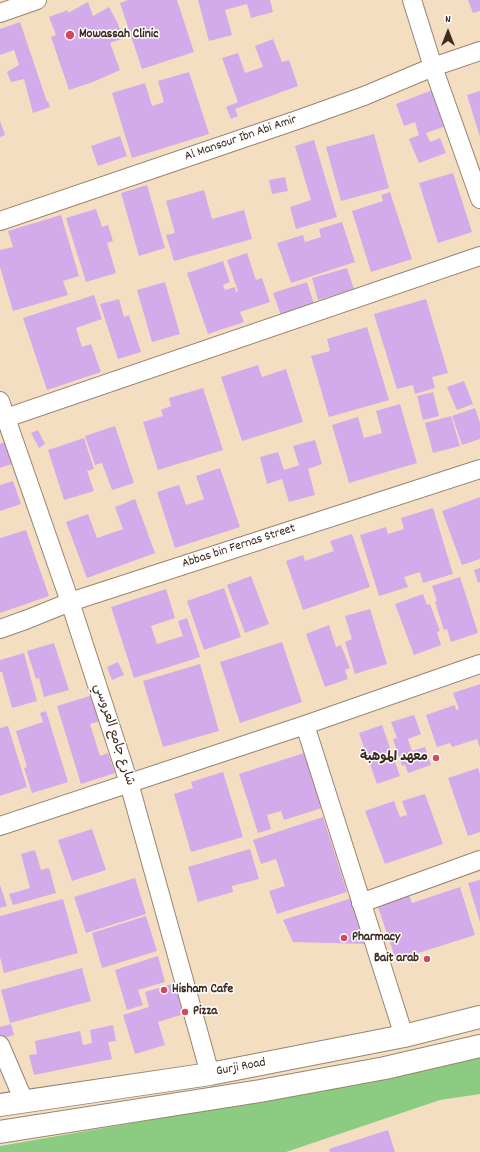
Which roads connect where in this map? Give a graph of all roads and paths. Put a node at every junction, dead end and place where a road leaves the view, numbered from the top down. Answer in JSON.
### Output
{"nodes":[{"id":1,"x":37,"y":0,"type":"edge"},
{"id":2,"x":412,"y":0,"type":"edge"},
{"id":3,"x":0,"y":13,"type":"edge"},
{"id":4,"x":480,"y":51,"type":"edge"},
{"id":5,"x":433,"y":67,"type":"junction"},
{"id":6,"x":480,"y":199,"type":"edge"},
{"id":7,"x":0,"y":221,"type":"edge"},
{"id":8,"x":480,"y":256,"type":"edge"},
{"id":9,"x":0,"y":401,"type":"edge"},
{"id":10,"x":3,"y":419,"type":"edge"},
{"id":11,"x":480,"y":469,"type":"edge"},
{"id":12,"x":70,"y":602,"type":"junction"},
{"id":13,"x":0,"y":629,"type":"edge"},
{"id":14,"x":480,"y":664,"type":"edge"},
{"id":15,"x":305,"y":726,"type":"junction"},
{"id":16,"x":129,"y":783,"type":"junction"},
{"id":17,"x":0,"y":826,"type":"edge"},
{"id":18,"x":480,"y":860,"type":"edge"},
{"id":19,"x":361,"y":903,"type":"junction"},
{"id":20,"x":480,"y":1017,"type":"edge"},
{"id":21,"x":404,"y":1036,"type":"junction"},
{"id":22,"x":0,"y":1045,"type":"edge"},
{"id":23,"x":480,"y":1046,"type":"edge"},
{"id":24,"x":210,"y":1074,"type":"junction"},
{"id":25,"x":24,"y":1101,"type":"junction"},
{"id":26,"x":0,"y":1105,"type":"edge"},
{"id":27,"x":0,"y":1132,"type":"edge"}],
"edges":[{"from":1,"to":3,"type":"street"},
{"from":2,"to":5,"type":"street"},
{"from":4,"to":5,"type":"street","name":"Al Mansour Ibn Abi Amir"},
{"from":5,"to":6,"type":"street"},
{"from":5,"to":7,"type":"street","name":"Al Mansour Ibn Abi Amir"},
{"from":8,"to":10,"type":"street"},
{"from":9,"to":10,"type":"street","name":"شارع جامع العروسي"},
{"from":10,"to":12,"type":"street","name":"شارع جامع العروسي"},
{"from":11,"to":12,"type":"street","name":"Abbas bin Fernas Street"},
{"from":12,"to":13,"type":"street","name":"Abbas bin Fernas Street"},
{"from":12,"to":16,"type":"street","name":"شارع جامع العروسي"},
{"from":14,"to":15,"type":"street"},
{"from":15,"to":16,"type":"street"},
{"from":15,"to":19,"type":"street"},
{"from":16,"to":17,"type":"street"},
{"from":16,"to":24,"type":"street","name":"شارع جامع العروسي"},
{"from":18,"to":19,"type":"street"},
{"from":19,"to":21,"type":"street"},
{"from":20,"to":21,"type":"highway","name":"Gurji Road"},
{"from":21,"to":24,"type":"highway","name":"Gurji Road"},
{"from":22,"to":25,"type":"street"},
{"from":23,"to":27,"type":"highway","name":"Gurji Road"},
{"from":24,"to":25,"type":"highway","name":"Gurji Road"},
{"from":25,"to":26,"type":"highway","name":"Gurji Road"}]}
